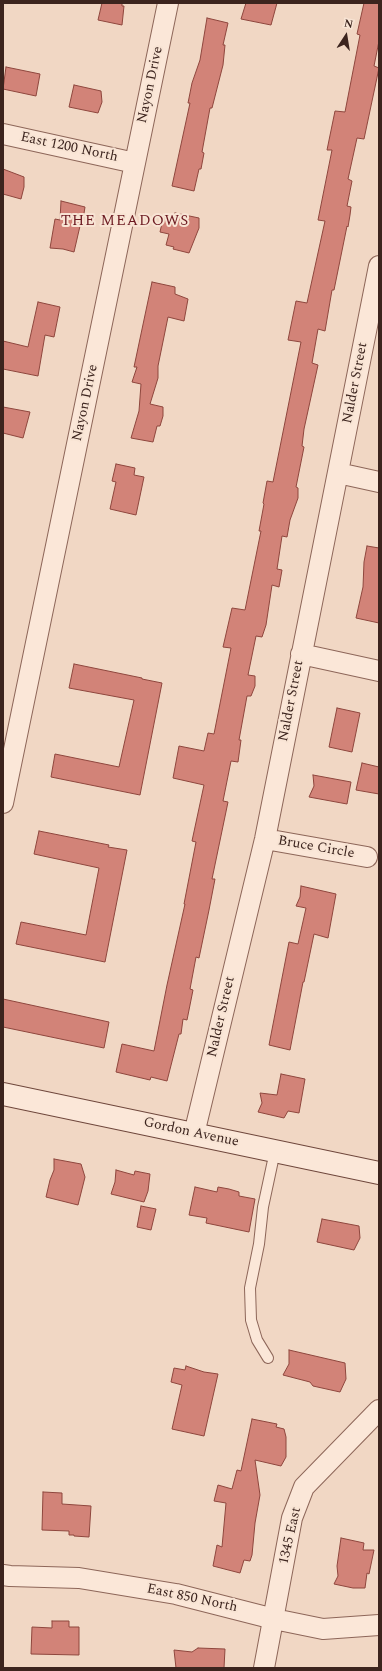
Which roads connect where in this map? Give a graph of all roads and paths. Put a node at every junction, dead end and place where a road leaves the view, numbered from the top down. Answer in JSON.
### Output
{"nodes":[{"id":1,"x":168,"y":3,"type":"edge"},
{"id":2,"x":3,"y":134,"type":"edge"},
{"id":3,"x":135,"y":163,"type":"junction"},
{"id":4,"x":379,"y":266,"type":"edge"},
{"id":5,"x":376,"y":293,"type":"edge"},
{"id":6,"x":338,"y":472,"type":"junction"},
{"id":7,"x":379,"y":482,"type":"edge"},
{"id":8,"x":302,"y":654,"type":"junction"},
{"id":9,"x":379,"y":670,"type":"edge"},
{"id":10,"x":3,"y":802,"type":"edge"},
{"id":11,"x":264,"y":839,"type":"junction"},
{"id":12,"x":367,"y":858,"type":"dead end"},
{"id":13,"x":3,"y":1094,"type":"edge"},
{"id":14,"x":194,"y":1134,"type":"junction"},
{"id":15,"x":275,"y":1151,"type":"junction"},
{"id":16,"x":379,"y":1172,"type":"edge"},
{"id":17,"x":268,"y":1358,"type":"dead end"},
{"id":18,"x":379,"y":1410,"type":"edge"},
{"id":19,"x":3,"y":1575,"type":"edge"},
{"id":20,"x":274,"y":1619,"type":"junction"},
{"id":21,"x":379,"y":1625,"type":"edge"},
{"id":22,"x":264,"y":1668,"type":"edge"}],
"edges":[{"from":1,"to":3,"type":"street","name":"Nayon Drive"},
{"from":2,"to":3,"type":"street","name":"East 1200 North"},
{"from":3,"to":10,"type":"street","name":"Nayon Drive"},
{"from":4,"to":5,"type":"street","name":"Nalder Street"},
{"from":5,"to":6,"type":"street","name":"Nalder Street"},
{"from":6,"to":7,"type":"street"},
{"from":6,"to":8,"type":"street","name":"Nalder Street"},
{"from":8,"to":9,"type":"street"},
{"from":8,"to":11,"type":"street","name":"Nalder Street"},
{"from":11,"to":12,"type":"street","name":"Bruce Circle"},
{"from":11,"to":14,"type":"street","name":"Nalder Street"},
{"from":13,"to":14,"type":"main road","name":"Gordon Avenue"},
{"from":14,"to":15,"type":"main road","name":"Gordon Avenue"},
{"from":15,"to":16,"type":"main road","name":"Gordon Avenue"},
{"from":15,"to":17,"type":"lane"},
{"from":18,"to":20,"type":"street","name":"1345 East"},
{"from":19,"to":20,"type":"street","name":"East 850 North"},
{"from":20,"to":21,"type":"street","name":"East 850 North"},
{"from":20,"to":22,"type":"street","name":"1345 East"}]}
